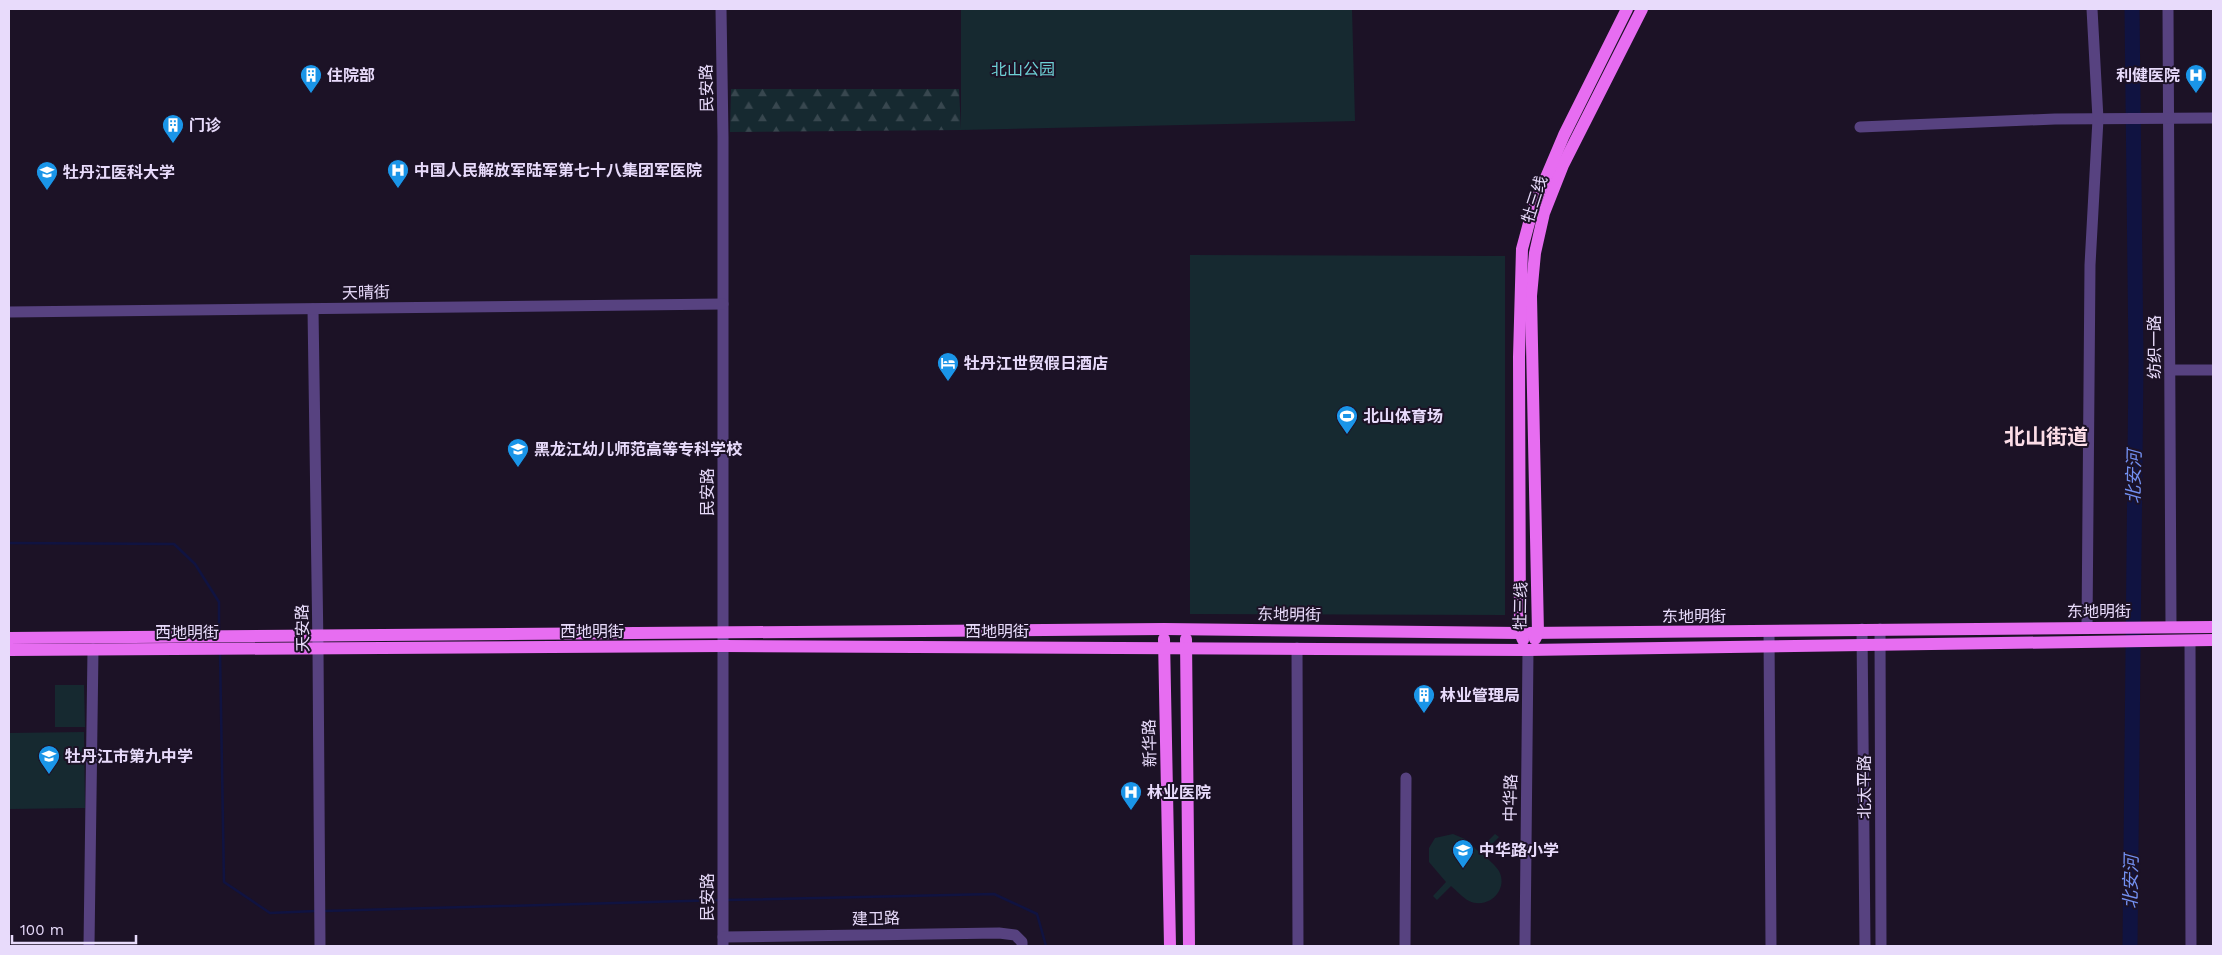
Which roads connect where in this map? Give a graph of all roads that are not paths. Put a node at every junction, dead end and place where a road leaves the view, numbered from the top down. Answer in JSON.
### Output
{"nodes":[{"id":1,"x":721,"y":9,"type":"edge"},
{"id":2,"x":1627,"y":9,"type":"edge"},
{"id":3,"x":1642,"y":9,"type":"edge"},
{"id":4,"x":2092,"y":9,"type":"edge"},
{"id":5,"x":2168,"y":9,"type":"edge"},
{"id":6,"x":2167,"y":118,"type":"junction"},
{"id":7,"x":2213,"y":118,"type":"edge"},
{"id":8,"x":2100,"y":119,"type":"junction"},
{"id":9,"x":1860,"y":127,"type":"dead end"},
{"id":10,"x":723,"y":304,"type":"junction"},
{"id":11,"x":313,"y":309,"type":"junction"},
{"id":12,"x":9,"y":312,"type":"edge"},
{"id":13,"x":2170,"y":370,"type":"junction"},
{"id":14,"x":2213,"y":370,"type":"edge"},
{"id":15,"x":2168,"y":627,"type":"junction"},
{"id":16,"x":2213,"y":627,"type":"edge"},
{"id":17,"x":1880,"y":628,"type":"junction"},
{"id":18,"x":2087,"y":628,"type":"junction"},
{"id":19,"x":1175,"y":629,"type":"junction"},
{"id":20,"x":1862,"y":629,"type":"junction"},
{"id":21,"x":1769,"y":631,"type":"junction"},
{"id":22,"x":723,"y":633,"type":"junction"},
{"id":23,"x":1520,"y":633,"type":"junction"},
{"id":24,"x":1538,"y":633,"type":"junction"},
{"id":25,"x":9,"y":638,"type":"edge"},
{"id":26,"x":2190,"y":640,"type":"junction"},
{"id":27,"x":2213,"y":640,"type":"edge"},
{"id":28,"x":318,"y":642,"type":"junction"},
{"id":29,"x":724,"y":646,"type":"junction"},
{"id":30,"x":1880,"y":646,"type":"junction"},
{"id":31,"x":1175,"y":647,"type":"junction"},
{"id":32,"x":1862,"y":647,"type":"junction"},
{"id":33,"x":1297,"y":648,"type":"junction"},
{"id":34,"x":1769,"y":648,"type":"junction"},
{"id":35,"x":93,"y":649,"type":"junction"},
{"id":36,"x":9,"y":650,"type":"edge"},
{"id":37,"x":1528,"y":650,"type":"junction"},
{"id":38,"x":1406,"y":778,"type":"dead end"},
{"id":39,"x":723,"y":942,"type":"edge"},
{"id":40,"x":89,"y":946,"type":"edge"},
{"id":41,"x":320,"y":946,"type":"edge"},
{"id":42,"x":1022,"y":946,"type":"edge"},
{"id":43,"x":1170,"y":946,"type":"edge"},
{"id":44,"x":1189,"y":946,"type":"edge"},
{"id":45,"x":1298,"y":946,"type":"edge"},
{"id":46,"x":1405,"y":946,"type":"edge"},
{"id":47,"x":1525,"y":946,"type":"edge"},
{"id":48,"x":1771,"y":946,"type":"edge"},
{"id":49,"x":1865,"y":946,"type":"edge"},
{"id":50,"x":1881,"y":946,"type":"edge"},
{"id":51,"x":2191,"y":946,"type":"edge"}],
"edges":[{"from":1,"to":10,"type":"street","name":"民安路"},
{"from":2,"to":23,"type":"main road","name":"牡三线"},
{"from":3,"to":24,"type":"main road","name":"牡三线"},
{"from":4,"to":8,"type":"street"},
{"from":5,"to":6,"type":"street","name":"纺织一路"},
{"from":6,"to":7,"type":"street"},
{"from":6,"to":8,"type":"street"},
{"from":6,"to":13,"type":"street","name":"纺织一路"},
{"from":8,"to":9,"type":"street"},
{"from":8,"to":18,"type":"street"},
{"from":10,"to":11,"type":"street","name":"天晴街"},
{"from":10,"to":22,"type":"street","name":"民安路"},
{"from":11,"to":12,"type":"street","name":"天晴街"},
{"from":11,"to":28,"type":"street","name":"天安路"},
{"from":13,"to":14,"type":"street"},
{"from":13,"to":15,"type":"street","name":"纺织一路"},
{"from":15,"to":16,"type":"main road","name":"东地明街"},
{"from":15,"to":18,"type":"main road","name":"东地明街"},
{"from":17,"to":18,"type":"main road","name":"东地明街"},
{"from":17,"to":20,"type":"main road","name":"东地明街"},
{"from":17,"to":30,"type":"street","name":"北太平路"},
{"from":19,"to":22,"type":"main road","name":"西地明街"},
{"from":19,"to":23,"type":"main road","name":"东地明街"},
{"from":19,"to":31,"type":"main road","name":"新华路"},
{"from":19,"to":31,"type":"main road"},
{"from":20,"to":21,"type":"main road","name":"东地明街"},
{"from":20,"to":32,"type":"street","name":"北太平路"},
{"from":21,"to":24,"type":"main road","name":"东地明街"},
{"from":21,"to":34,"type":"street"},
{"from":22,"to":28,"type":"main road","name":"西地明街"},
{"from":22,"to":29,"type":"street","name":"民安路"},
{"from":23,"to":24,"type":"main road","name":"东地明街"},
{"from":23,"to":37,"type":"main road","name":"牡三线"},
{"from":24,"to":37,"type":"main road","name":"牡三线"},
{"from":25,"to":28,"type":"main road","name":"西地明街"},
{"from":26,"to":27,"type":"main road","name":"东地明街"},
{"from":26,"to":30,"type":"main road","name":"东地明街"},
{"from":26,"to":51,"type":"street"},
{"from":28,"to":29,"type":"main road","name":"西地明街"},
{"from":28,"to":35,"type":"main road","name":"西地明街"},
{"from":28,"to":41,"type":"street","name":"天安路"},
{"from":29,"to":31,"type":"main road","name":"西地明街"},
{"from":29,"to":39,"type":"street","name":"民安路"},
{"from":30,"to":32,"type":"main road","name":"东地明街"},
{"from":30,"to":50,"type":"street","name":"北太平路"},
{"from":31,"to":33,"type":"main road","name":"东地明街"},
{"from":31,"to":43,"type":"main road","name":"新华路"},
{"from":31,"to":44,"type":"main road"},
{"from":32,"to":34,"type":"main road","name":"东地明街"},
{"from":32,"to":49,"type":"street","name":"北太平路"},
{"from":33,"to":37,"type":"main road","name":"东地明街"},
{"from":33,"to":45,"type":"street"},
{"from":34,"to":37,"type":"main road","name":"东地明街"},
{"from":34,"to":48,"type":"street"},
{"from":35,"to":36,"type":"main road","name":"西地明街"},
{"from":35,"to":40,"type":"street"},
{"from":37,"to":47,"type":"street","name":"中华路"},
{"from":38,"to":46,"type":"street"},
{"from":39,"to":42,"type":"street","name":"建卫路"}]}
